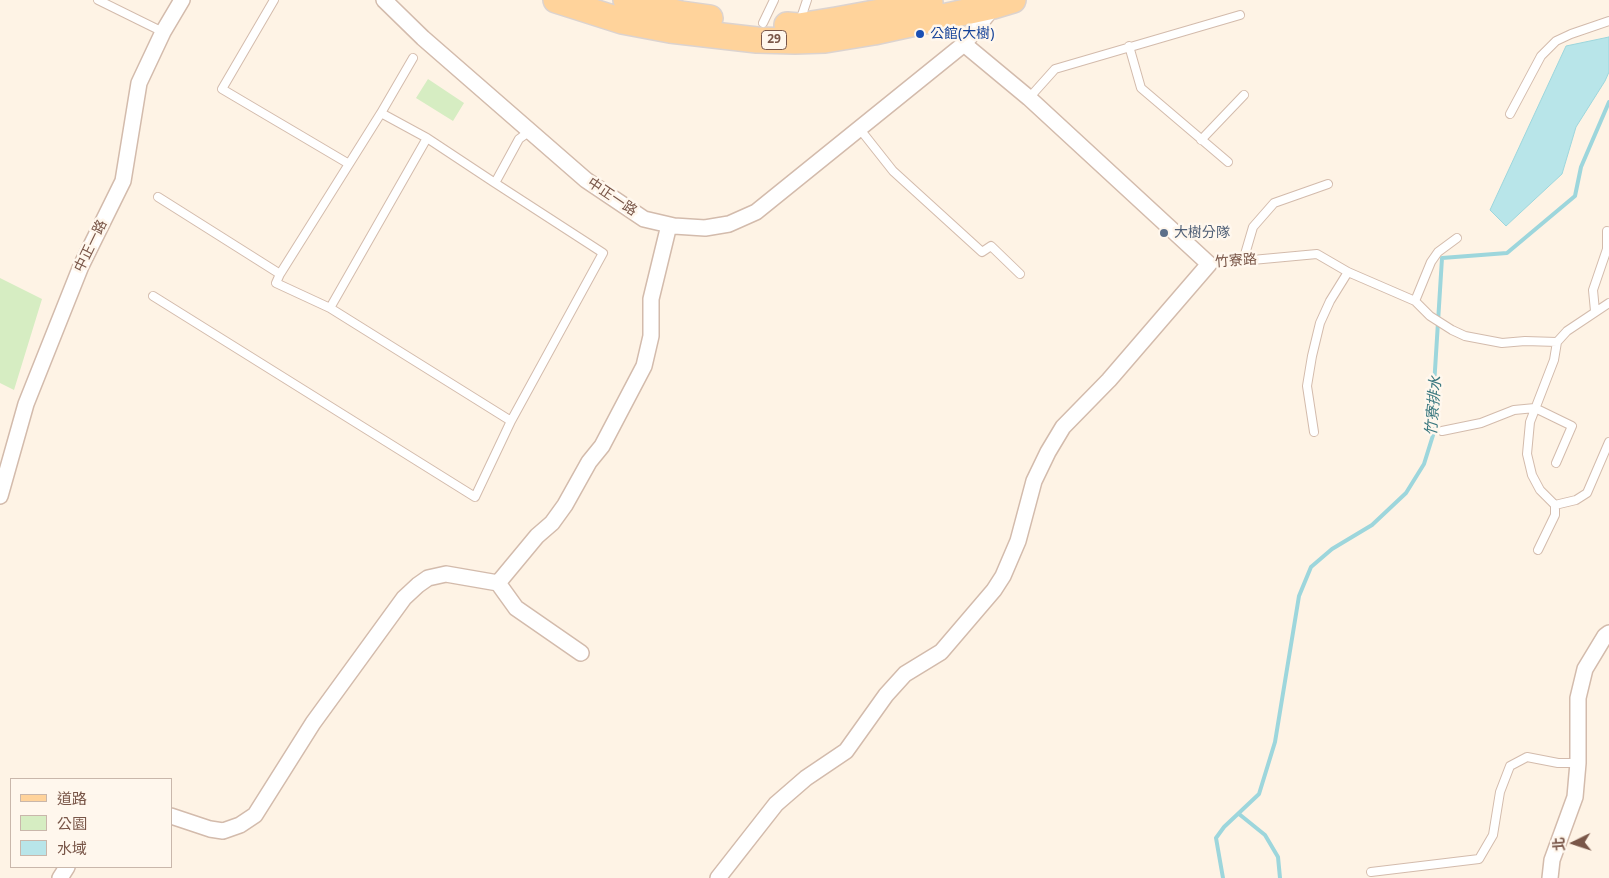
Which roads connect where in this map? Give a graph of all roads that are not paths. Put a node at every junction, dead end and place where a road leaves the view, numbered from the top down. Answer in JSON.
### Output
{"nodes":[{"id":1,"x":98,"y":0,"type":"edge"},
{"id":2,"x":182,"y":0,"type":"edge"},
{"id":3,"x":274,"y":0,"type":"edge"},
{"id":4,"x":384,"y":0,"type":"edge"},
{"id":5,"x":556,"y":0,"type":"edge"},
{"id":6,"x":626,"y":0,"type":"edge"},
{"id":7,"x":774,"y":0,"type":"edge"},
{"id":8,"x":807,"y":0,"type":"edge"},
{"id":9,"x":945,"y":0,"type":"edge"},
{"id":10,"x":1001,"y":2,"type":"edge"},
{"id":11,"x":1240,"y":15,"type":"dead end"},
{"id":12,"x":1609,"y":22,"type":"edge"},
{"id":13,"x":763,"y":23,"type":"junction"},
{"id":14,"x":798,"y":26,"type":"junction"},
{"id":15,"x":163,"y":32,"type":"junction"},
{"id":16,"x":964,"y":44,"type":"junction"},
{"id":17,"x":1129,"y":46,"type":"junction"},
{"id":18,"x":413,"y":58,"type":"dead end"},
{"id":19,"x":1244,"y":95,"type":"dead end"},
{"id":20,"x":1029,"y":98,"type":"junction"},
{"id":21,"x":380,"y":113,"type":"junction"},
{"id":22,"x":1510,"y":114,"type":"dead end"},
{"id":23,"x":859,"y":128,"type":"junction"},
{"id":24,"x":530,"y":131,"type":"junction"},
{"id":25,"x":427,"y":138,"type":"junction"},
{"id":26,"x":1201,"y":140,"type":"junction"},
{"id":27,"x":1228,"y":162,"type":"dead end"},
{"id":28,"x":349,"y":164,"type":"junction"},
{"id":29,"x":495,"y":183,"type":"junction"},
{"id":30,"x":1328,"y":184,"type":"dead end"},
{"id":31,"x":158,"y":197,"type":"dead end"},
{"id":32,"x":669,"y":225,"type":"junction"},
{"id":33,"x":1607,"y":230,"type":"dead end"},
{"id":34,"x":1457,"y":238,"type":"dead end"},
{"id":35,"x":1243,"y":261,"type":"junction"},
{"id":36,"x":1210,"y":264,"type":"junction"},
{"id":37,"x":1348,"y":272,"type":"junction"},
{"id":38,"x":280,"y":274,"type":"junction"},
{"id":39,"x":1020,"y":274,"type":"dead end"},
{"id":40,"x":153,"y":296,"type":"dead end"},
{"id":41,"x":1415,"y":301,"type":"junction"},
{"id":42,"x":1609,"y":303,"type":"edge"},
{"id":43,"x":330,"y":308,"type":"junction"},
{"id":44,"x":1595,"y":311,"type":"junction"},
{"id":45,"x":1557,"y":342,"type":"junction"},
{"id":46,"x":1535,"y":408,"type":"junction"},
{"id":47,"x":511,"y":421,"type":"junction"},
{"id":48,"x":1442,"y":431,"type":"dead end"},
{"id":49,"x":1314,"y":432,"type":"dead end"},
{"id":50,"x":1609,"y":442,"type":"edge"},
{"id":51,"x":1556,"y":462,"type":"dead end"},
{"id":52,"x":0,"y":496,"type":"edge"},
{"id":53,"x":1555,"y":504,"type":"junction"},
{"id":54,"x":1538,"y":550,"type":"dead end"},
{"id":55,"x":498,"y":583,"type":"junction"},
{"id":56,"x":1609,"y":633,"type":"edge"},
{"id":57,"x":581,"y":653,"type":"dead end"},
{"id":58,"x":1578,"y":763,"type":"junction"},
{"id":59,"x":172,"y":816,"type":"edge"},
{"id":60,"x":1371,"y":872,"type":"dead end"},
{"id":61,"x":718,"y":878,"type":"edge"},
{"id":62,"x":1550,"y":878,"type":"edge"}],
"edges":[{"from":1,"to":15,"type":"lane"},
{"from":2,"to":15,"type":"street","name":"中正一路"},
{"from":3,"to":28,"type":"lane"},
{"from":4,"to":24,"type":"street","name":"中正一路"},
{"from":5,"to":10,"type":"main road","number":"29"},
{"from":6,"to":13,"type":"main road","number":"29"},
{"from":7,"to":13,"type":"lane"},
{"from":8,"to":14,"type":"lane"},
{"from":9,"to":14,"type":"main road","number":"29"},
{"from":10,"to":16,"type":"street"},
{"from":11,"to":17,"type":"lane"},
{"from":12,"to":22,"type":"lane"},
{"from":13,"to":14,"type":"main road","number":"29"},
{"from":15,"to":52,"type":"street","name":"中正一路"},
{"from":16,"to":20,"type":"street","name":"竹寮路"},
{"from":16,"to":23,"type":"street","name":"中正一路"},
{"from":17,"to":20,"type":"lane"},
{"from":17,"to":26,"type":"lane"},
{"from":18,"to":21,"type":"lane"},
{"from":19,"to":26,"type":"lane"},
{"from":20,"to":36,"type":"street","name":"竹寮路"},
{"from":21,"to":25,"type":"lane"},
{"from":21,"to":28,"type":"lane"},
{"from":23,"to":32,"type":"street","name":"中正一路"},
{"from":23,"to":39,"type":"lane"},
{"from":24,"to":29,"type":"lane"},
{"from":24,"to":32,"type":"street","name":"中正一路"},
{"from":25,"to":29,"type":"lane"},
{"from":25,"to":43,"type":"lane"},
{"from":26,"to":27,"type":"lane"},
{"from":28,"to":38,"type":"lane"},
{"from":29,"to":47,"type":"lane"},
{"from":30,"to":35,"type":"lane"},
{"from":31,"to":38,"type":"lane"},
{"from":32,"to":55,"type":"street"},
{"from":33,"to":44,"type":"lane"},
{"from":34,"to":41,"type":"lane"},
{"from":35,"to":36,"type":"lane","name":"竹寮路"},
{"from":35,"to":37,"type":"lane","name":"竹寮路"},
{"from":36,"to":61,"type":"street"},
{"from":37,"to":41,"type":"lane","name":"竹寮路"},
{"from":37,"to":49,"type":"lane"},
{"from":38,"to":43,"type":"lane"},
{"from":40,"to":47,"type":"lane"},
{"from":41,"to":45,"type":"lane","name":"竹寮路"},
{"from":42,"to":44,"type":"lane"},
{"from":43,"to":47,"type":"lane"},
{"from":44,"to":45,"type":"lane"},
{"from":45,"to":46,"type":"lane"},
{"from":46,"to":48,"type":"lane"},
{"from":46,"to":51,"type":"lane"},
{"from":46,"to":53,"type":"lane"},
{"from":50,"to":53,"type":"lane"},
{"from":53,"to":54,"type":"lane"},
{"from":55,"to":57,"type":"street"},
{"from":55,"to":59,"type":"street"},
{"from":56,"to":58,"type":"street"},
{"from":58,"to":60,"type":"lane"},
{"from":58,"to":62,"type":"street"}]}
